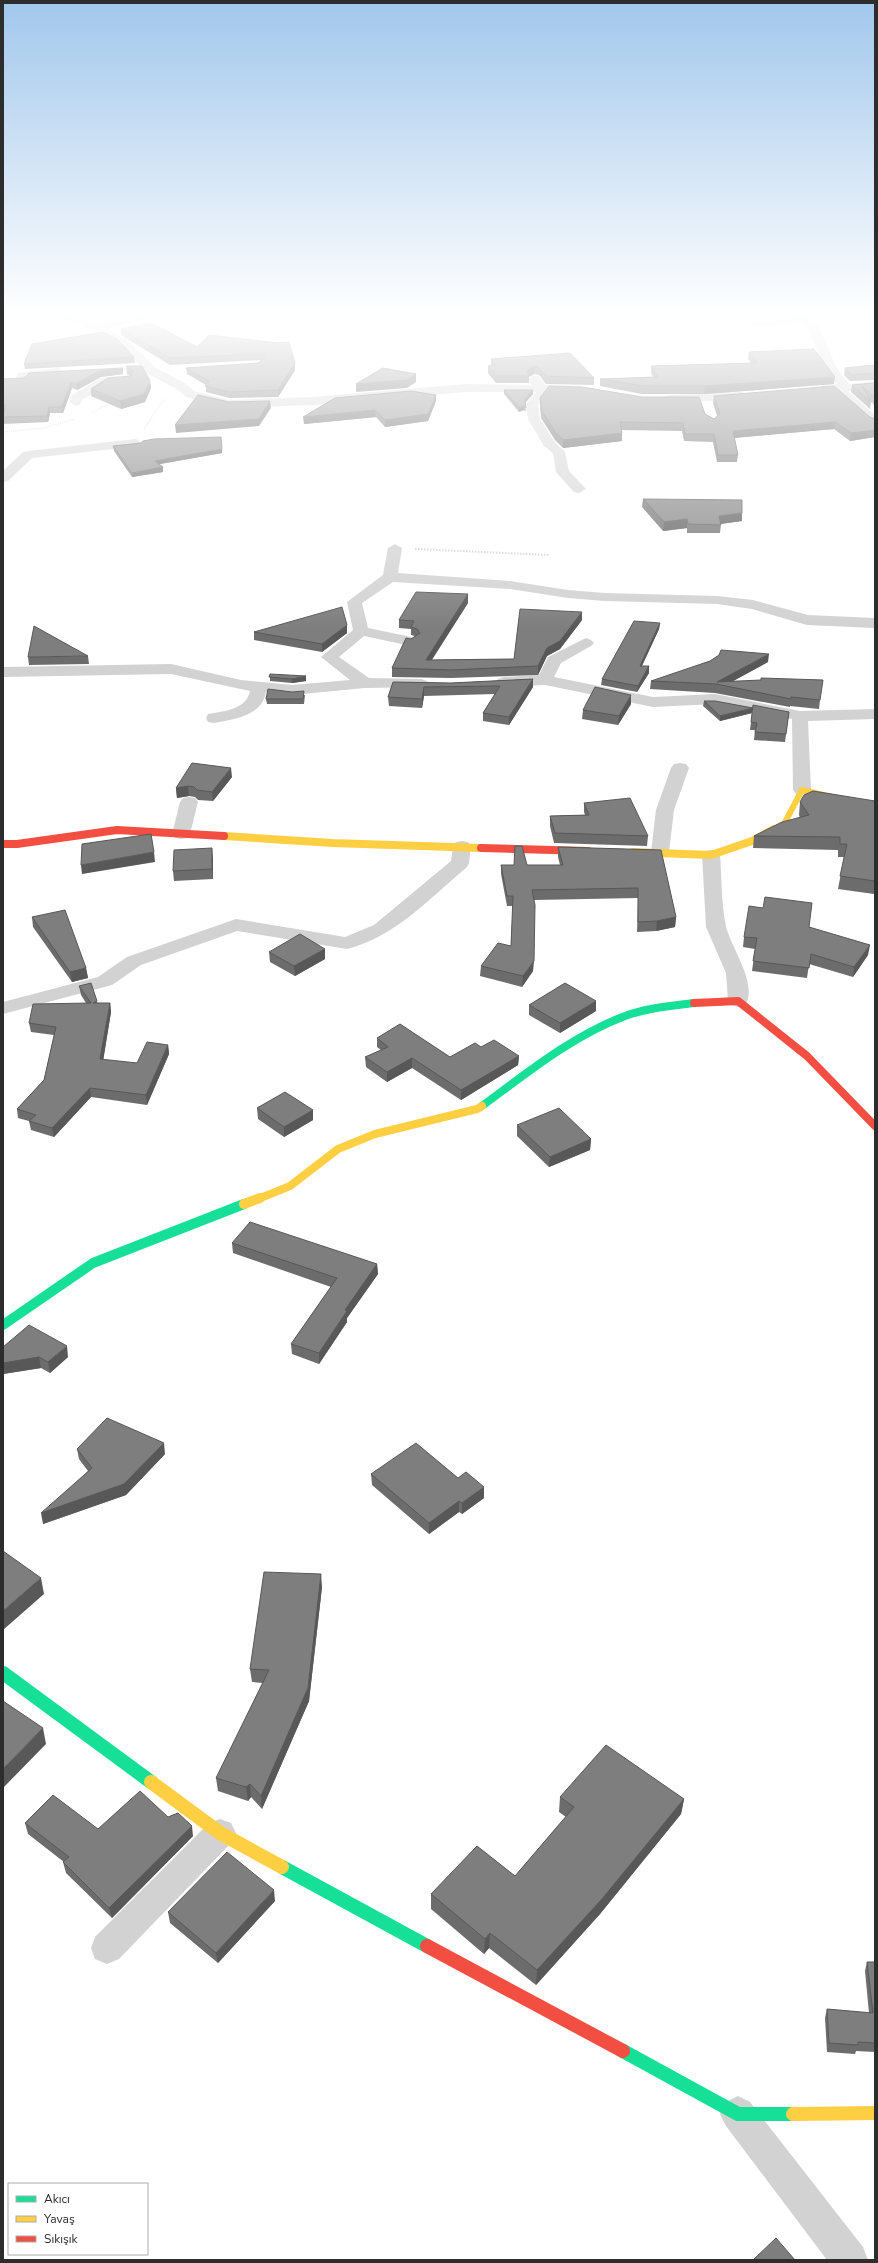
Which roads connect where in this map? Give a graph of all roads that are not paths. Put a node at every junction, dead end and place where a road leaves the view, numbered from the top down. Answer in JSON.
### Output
{"nodes":[{"id":1,"x":534,"y":418,"type":"edge"},
{"id":2,"x":136,"y":443,"type":"edge"},
{"id":3,"x":3,"y":478,"type":"edge"},
{"id":4,"x":579,"y":489,"type":"dead end"},
{"id":5,"x":395,"y":548,"type":"road end"},
{"id":6,"x":390,"y":577,"type":"junction"},
{"id":7,"x":875,"y":623,"type":"edge"},
{"id":8,"x":361,"y":631,"type":"junction"},
{"id":9,"x":411,"y":642,"type":"edge"},
{"id":10,"x":586,"y":643,"type":"dead end"},
{"id":11,"x":3,"y":672,"type":"edge"},
{"id":12,"x":545,"y":680,"type":"junction"},
{"id":13,"x":365,"y":683,"type":"junction"},
{"id":14,"x":490,"y":683,"type":"edge"},
{"id":15,"x":435,"y":684,"type":"edge"},
{"id":16,"x":259,"y":686,"type":"junction"},
{"id":17,"x":875,"y":714,"type":"edge"},
{"id":18,"x":800,"y":716,"type":"junction"},
{"id":19,"x":214,"y":718,"type":"dead end"},
{"id":20,"x":680,"y":768,"type":"dead end"},
{"id":21,"x":802,"y":790,"type":"junction"},
{"id":22,"x":189,"y":802,"type":"dead end"},
{"id":23,"x":875,"y":807,"type":"edge"},
{"id":24,"x":182,"y":834,"type":"junction"},
{"id":25,"x":3,"y":844,"type":"edge"},
{"id":26,"x":462,"y":846,"type":"junction"},
{"id":27,"x":598,"y":852,"type":"edge"},
{"id":28,"x":621,"y":852,"type":"edge"},
{"id":29,"x":660,"y":852,"type":"junction"},
{"id":30,"x":711,"y":855,"type":"junction"},
{"id":31,"x":738,"y":1001,"type":"junction"},
{"id":32,"x":3,"y":1008,"type":"edge"},
{"id":33,"x":875,"y":1126,"type":"edge"},
{"id":34,"x":3,"y":1325,"type":"edge"},
{"id":35,"x":3,"y":1673,"type":"edge"},
{"id":36,"x":220,"y":1833,"type":"junction"},
{"id":37,"x":107,"y":1948,"type":"dead end"},
{"id":38,"x":875,"y":2113,"type":"edge"},
{"id":39,"x":738,"y":2114,"type":"junction"},
{"id":40,"x":850,"y":2260,"type":"edge"}],
"edges":[{"from":1,"to":4,"type":"street"},
{"from":2,"to":3,"type":"street"},
{"from":5,"to":6,"type":"street"},
{"from":6,"to":7,"type":"street"},
{"from":6,"to":8,"type":"street"},
{"from":8,"to":9,"type":"street"},
{"from":8,"to":13,"type":"street"},
{"from":10,"to":12,"type":"street"},
{"from":11,"to":16,"type":"street"},
{"from":12,"to":14,"type":"street"},
{"from":12,"to":18,"type":"street"},
{"from":13,"to":15,"type":"street"},
{"from":13,"to":16,"type":"street"},
{"from":16,"to":19,"type":"street"},
{"from":17,"to":18,"type":"street"},
{"from":18,"to":21,"type":"street"},
{"from":20,"to":29,"type":"street"},
{"from":21,"to":23,"type":"street"},
{"from":21,"to":30,"type":"street"},
{"from":22,"to":24,"type":"street"},
{"from":24,"to":25,"type":"street"},
{"from":24,"to":26,"type":"street"},
{"from":26,"to":27,"type":"street"},
{"from":26,"to":32,"type":"street"},
{"from":28,"to":29,"type":"street"},
{"from":29,"to":30,"type":"street"},
{"from":30,"to":31,"type":"street"},
{"from":31,"to":33,"type":"street"},
{"from":31,"to":34,"type":"street"},
{"from":35,"to":36,"type":"street"},
{"from":36,"to":37,"type":"street"},
{"from":36,"to":39,"type":"street"},
{"from":38,"to":39,"type":"street"},
{"from":39,"to":40,"type":"street"}]}
